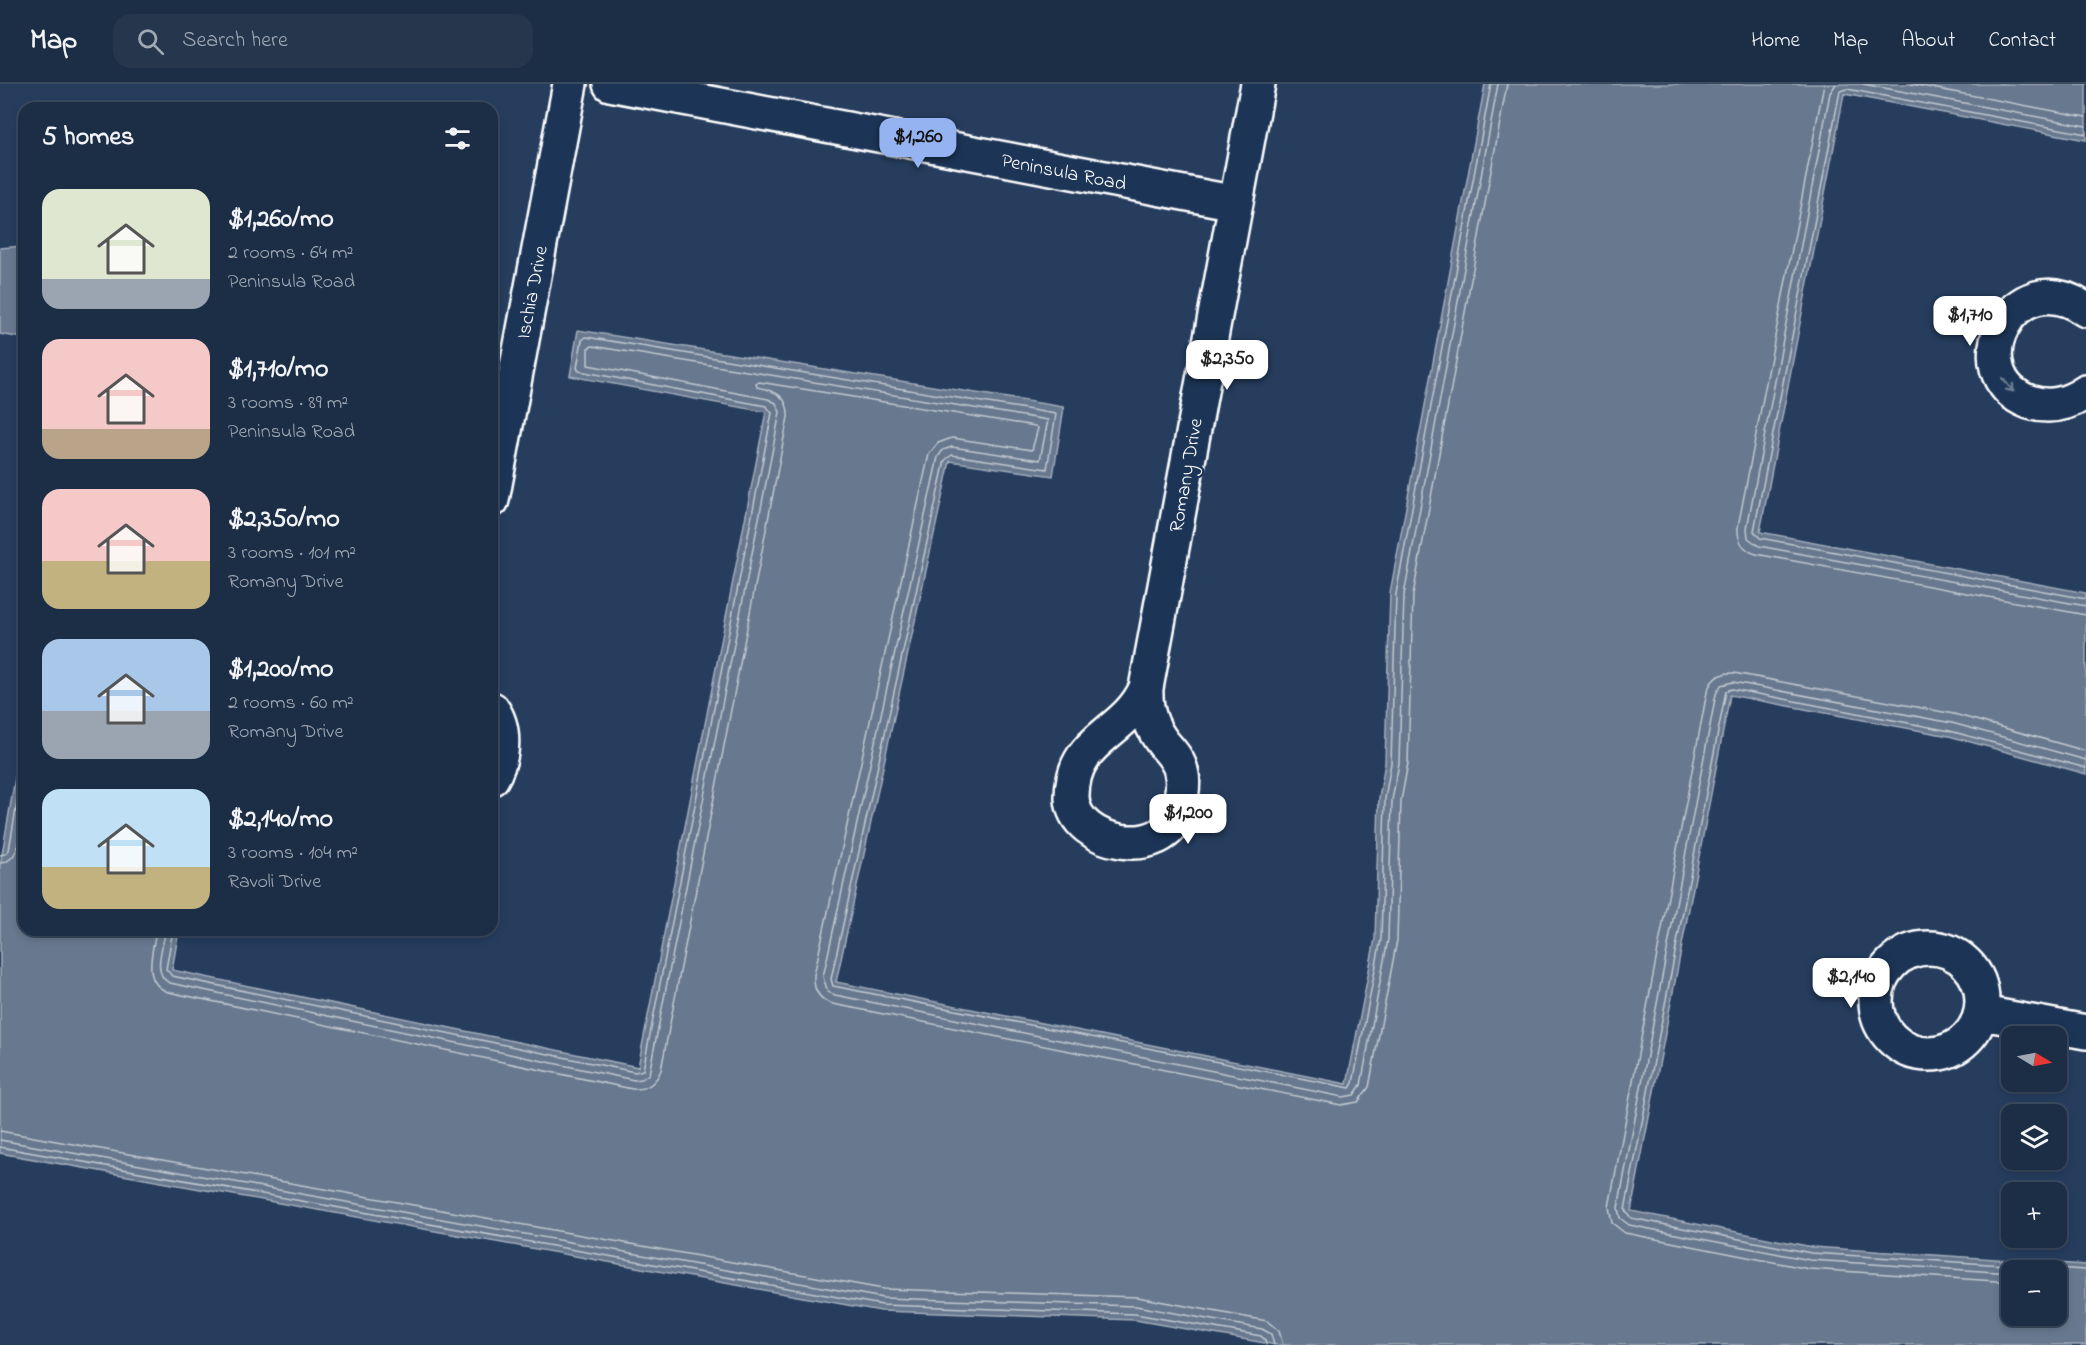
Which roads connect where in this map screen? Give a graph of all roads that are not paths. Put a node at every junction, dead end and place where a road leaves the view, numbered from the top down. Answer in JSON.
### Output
{"nodes":[{"id":1,"x":570,"y":84,"type":"edge"},
{"id":2,"x":610,"y":84,"type":"edge"},
{"id":3,"x":1258,"y":84,"type":"edge"},
{"id":4,"x":1236,"y":203,"type":"junction"},
{"id":5,"x":2086,"y":310,"type":"edge"},
{"id":6,"x":2086,"y":392,"type":"edge"},
{"id":7,"x":498,"y":468,"type":"edge"},
{"id":8,"x":1146,"y":688,"type":"dead end"},
{"id":9,"x":498,"y":720,"type":"edge"},
{"id":10,"x":498,"y":762,"type":"edge"},
{"id":11,"x":1982,"y":1012,"type":"dead end"},
{"id":12,"x":2086,"y":1032,"type":"edge"}],
"edges":[{"from":1,"to":7,"type":"street","name":"Ischia Drive"},
{"from":2,"to":4,"type":"street","name":"Peninsula Road"},
{"from":3,"to":4,"type":"street","name":"Romany Drive"},
{"from":4,"to":8,"type":"street","name":"Romany Drive"},
{"from":5,"to":6,"type":"street","one_way":true},
{"from":9,"to":10,"type":"street"},
{"from":11,"to":12,"type":"street"}]}
